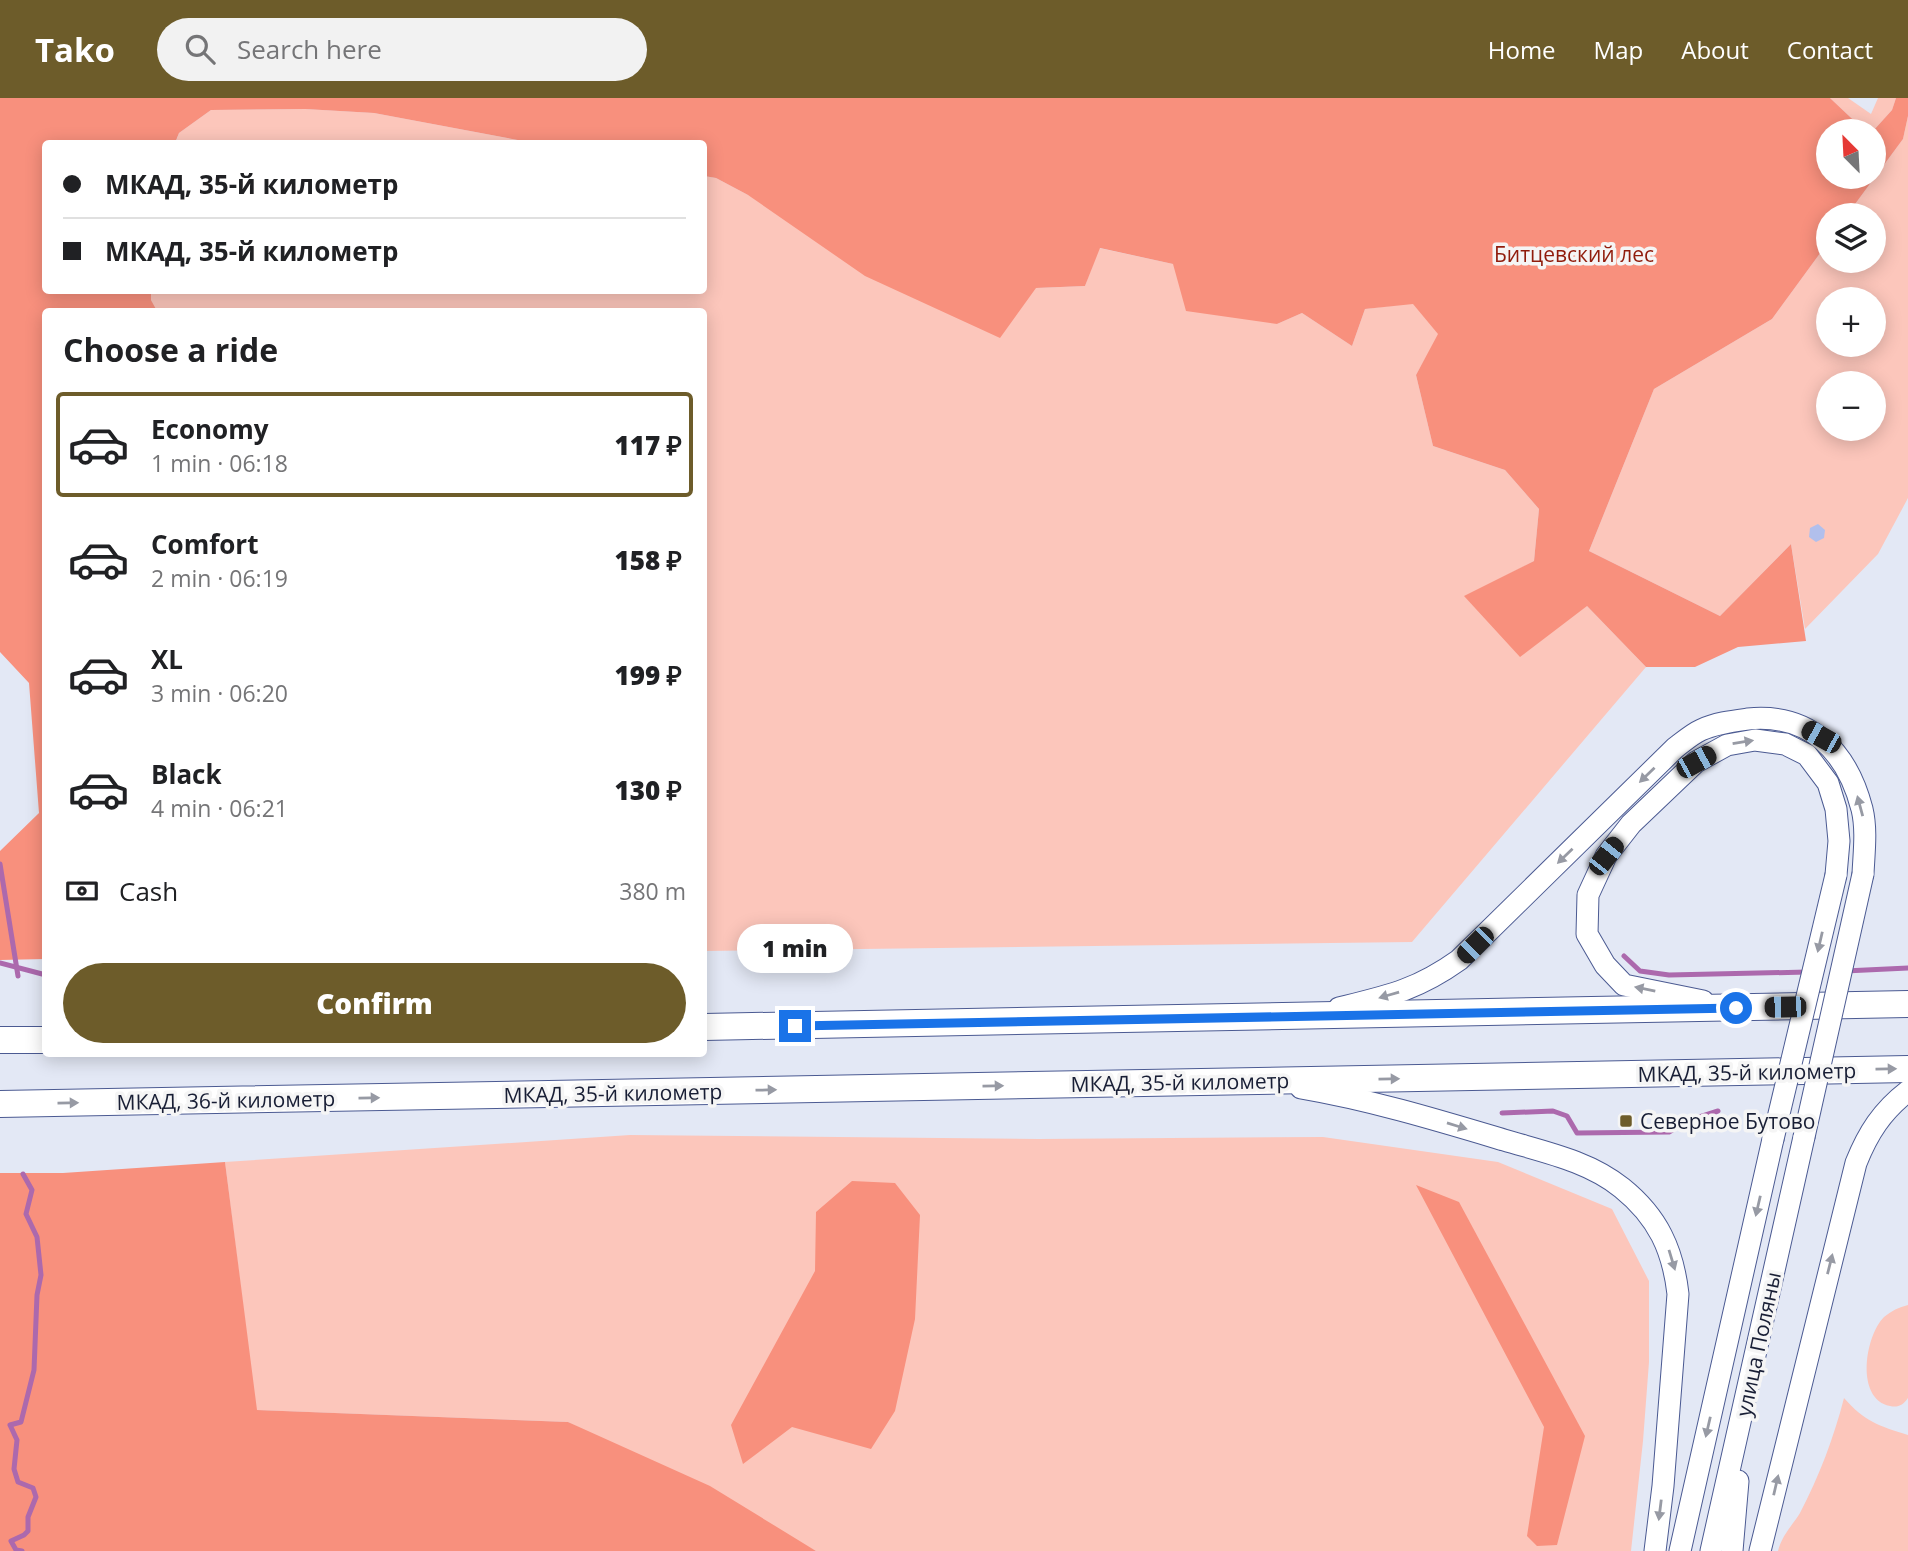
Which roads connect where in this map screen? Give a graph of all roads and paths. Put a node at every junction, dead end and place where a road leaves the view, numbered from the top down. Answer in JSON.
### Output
{"nodes":[{"id":1,"x":1908,"y":1004,"type":"edge"},
{"id":2,"x":1736,"y":1008,"type":"junction"},
{"id":3,"x":1254,"y":1017,"type":"junction"},
{"id":4,"x":707,"y":1027,"type":"edge"},
{"id":5,"x":0,"y":1040,"type":"edge"},
{"id":6,"x":42,"y":1040,"type":"edge"},
{"id":7,"x":1908,"y":1069,"type":"edge"},
{"id":8,"x":1222,"y":1082,"type":"junction"},
{"id":9,"x":1908,"y":1091,"type":"edge"},
{"id":10,"x":453,"y":1096,"type":"joint"},
{"id":11,"x":0,"y":1104,"type":"edge"},
{"id":12,"x":1743,"y":1413,"type":"junction"},
{"id":13,"x":1655,"y":1551,"type":"edge"},
{"id":14,"x":1680,"y":1551,"type":"edge"},
{"id":15,"x":1711,"y":1551,"type":"edge"},
{"id":16,"x":1732,"y":1551,"type":"edge"},
{"id":17,"x":1760,"y":1551,"type":"edge"}],
"edges":[{"from":1,"to":2,"type":"highway"},
{"from":2,"to":3,"type":"highway"},
{"from":2,"to":14,"type":"main road","name":"улица Поляны","one_way":true,"bridge":true},
{"from":3,"to":4,"type":"highway"},
{"from":12,"to":3,"type":"main road","name":"улица Поляны","one_way":true,"bridge":true},
{"from":5,"to":6,"type":"highway"},
{"from":8,"to":7,"type":"highway","name":"МКАД, 35-й километр","one_way":true},
{"from":10,"to":8,"type":"highway","name":"МКАД, 35-й километр","one_way":true},
{"from":8,"to":13,"type":"main road","one_way":true},
{"from":17,"to":9,"type":"main road","one_way":true},
{"from":11,"to":10,"type":"highway","name":"МКАД, 36-й километр","one_way":true},
{"from":12,"to":15,"type":"main road","name":"улица Поляны"},
{"from":12,"to":16,"type":"main road"}]}
